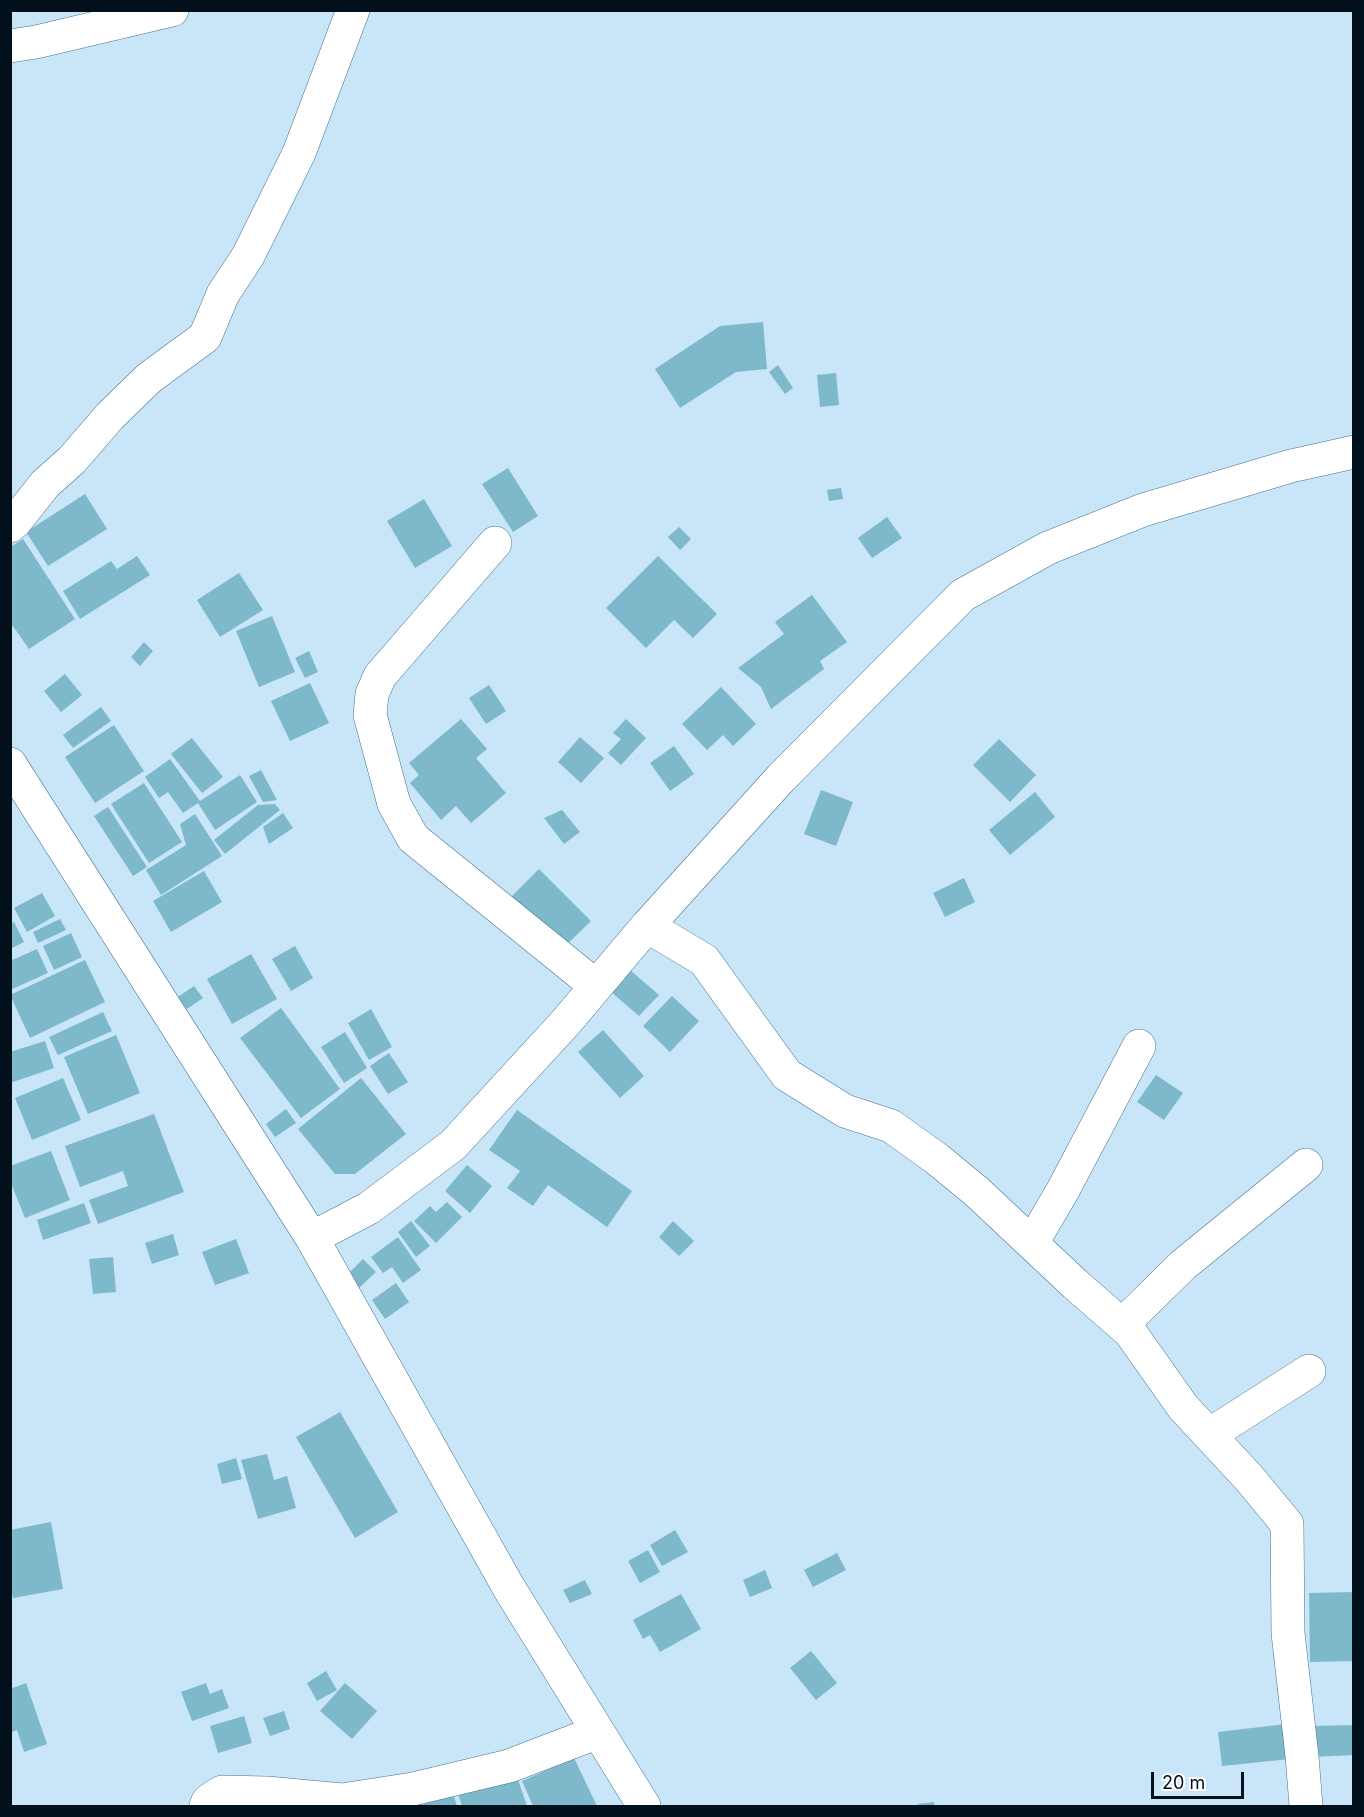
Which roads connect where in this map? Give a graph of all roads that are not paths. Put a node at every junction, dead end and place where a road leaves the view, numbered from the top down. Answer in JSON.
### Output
{"nodes":[{"id":1,"x":172,"y":10,"type":"edge"},
{"id":2,"x":353,"y":10,"type":"edge"},
{"id":3,"x":10,"y":46,"type":"edge"},
{"id":4,"x":1353,"y":452,"type":"edge"},
{"id":5,"x":10,"y":525,"type":"edge"},
{"id":6,"x":495,"y":543,"type":"dead end"},
{"id":7,"x":10,"y":764,"type":"edge"},
{"id":8,"x":647,"y":926,"type":"junction"},
{"id":9,"x":596,"y":986,"type":"junction"},
{"id":10,"x":1139,"y":1046,"type":"dead end"},
{"id":11,"x":1306,"y":1165,"type":"dead end"},
{"id":12,"x":312,"y":1238,"type":"junction"},
{"id":13,"x":1032,"y":1243,"type":"junction"},
{"id":14,"x":1122,"y":1325,"type":"junction"},
{"id":15,"x":1309,"y":1371,"type":"dead end"},
{"id":16,"x":1209,"y":1436,"type":"junction"},
{"id":17,"x":598,"y":1732,"type":"junction"},
{"id":18,"x":206,"y":1806,"type":"edge"},
{"id":19,"x":644,"y":1806,"type":"edge"},
{"id":20,"x":1306,"y":1806,"type":"edge"}],
"edges":[{"from":1,"to":3,"type":"street"},
{"from":2,"to":5,"type":"street"},
{"from":4,"to":8,"type":"street"},
{"from":6,"to":9,"type":"street"},
{"from":7,"to":12,"type":"street"},
{"from":8,"to":9,"type":"street"},
{"from":8,"to":13,"type":"street"},
{"from":9,"to":12,"type":"street"},
{"from":10,"to":13,"type":"street"},
{"from":11,"to":14,"type":"street"},
{"from":12,"to":17,"type":"street"},
{"from":13,"to":14,"type":"street"},
{"from":14,"to":16,"type":"street"},
{"from":15,"to":16,"type":"street"},
{"from":16,"to":20,"type":"street"},
{"from":17,"to":18,"type":"street"},
{"from":17,"to":19,"type":"street"}]}
